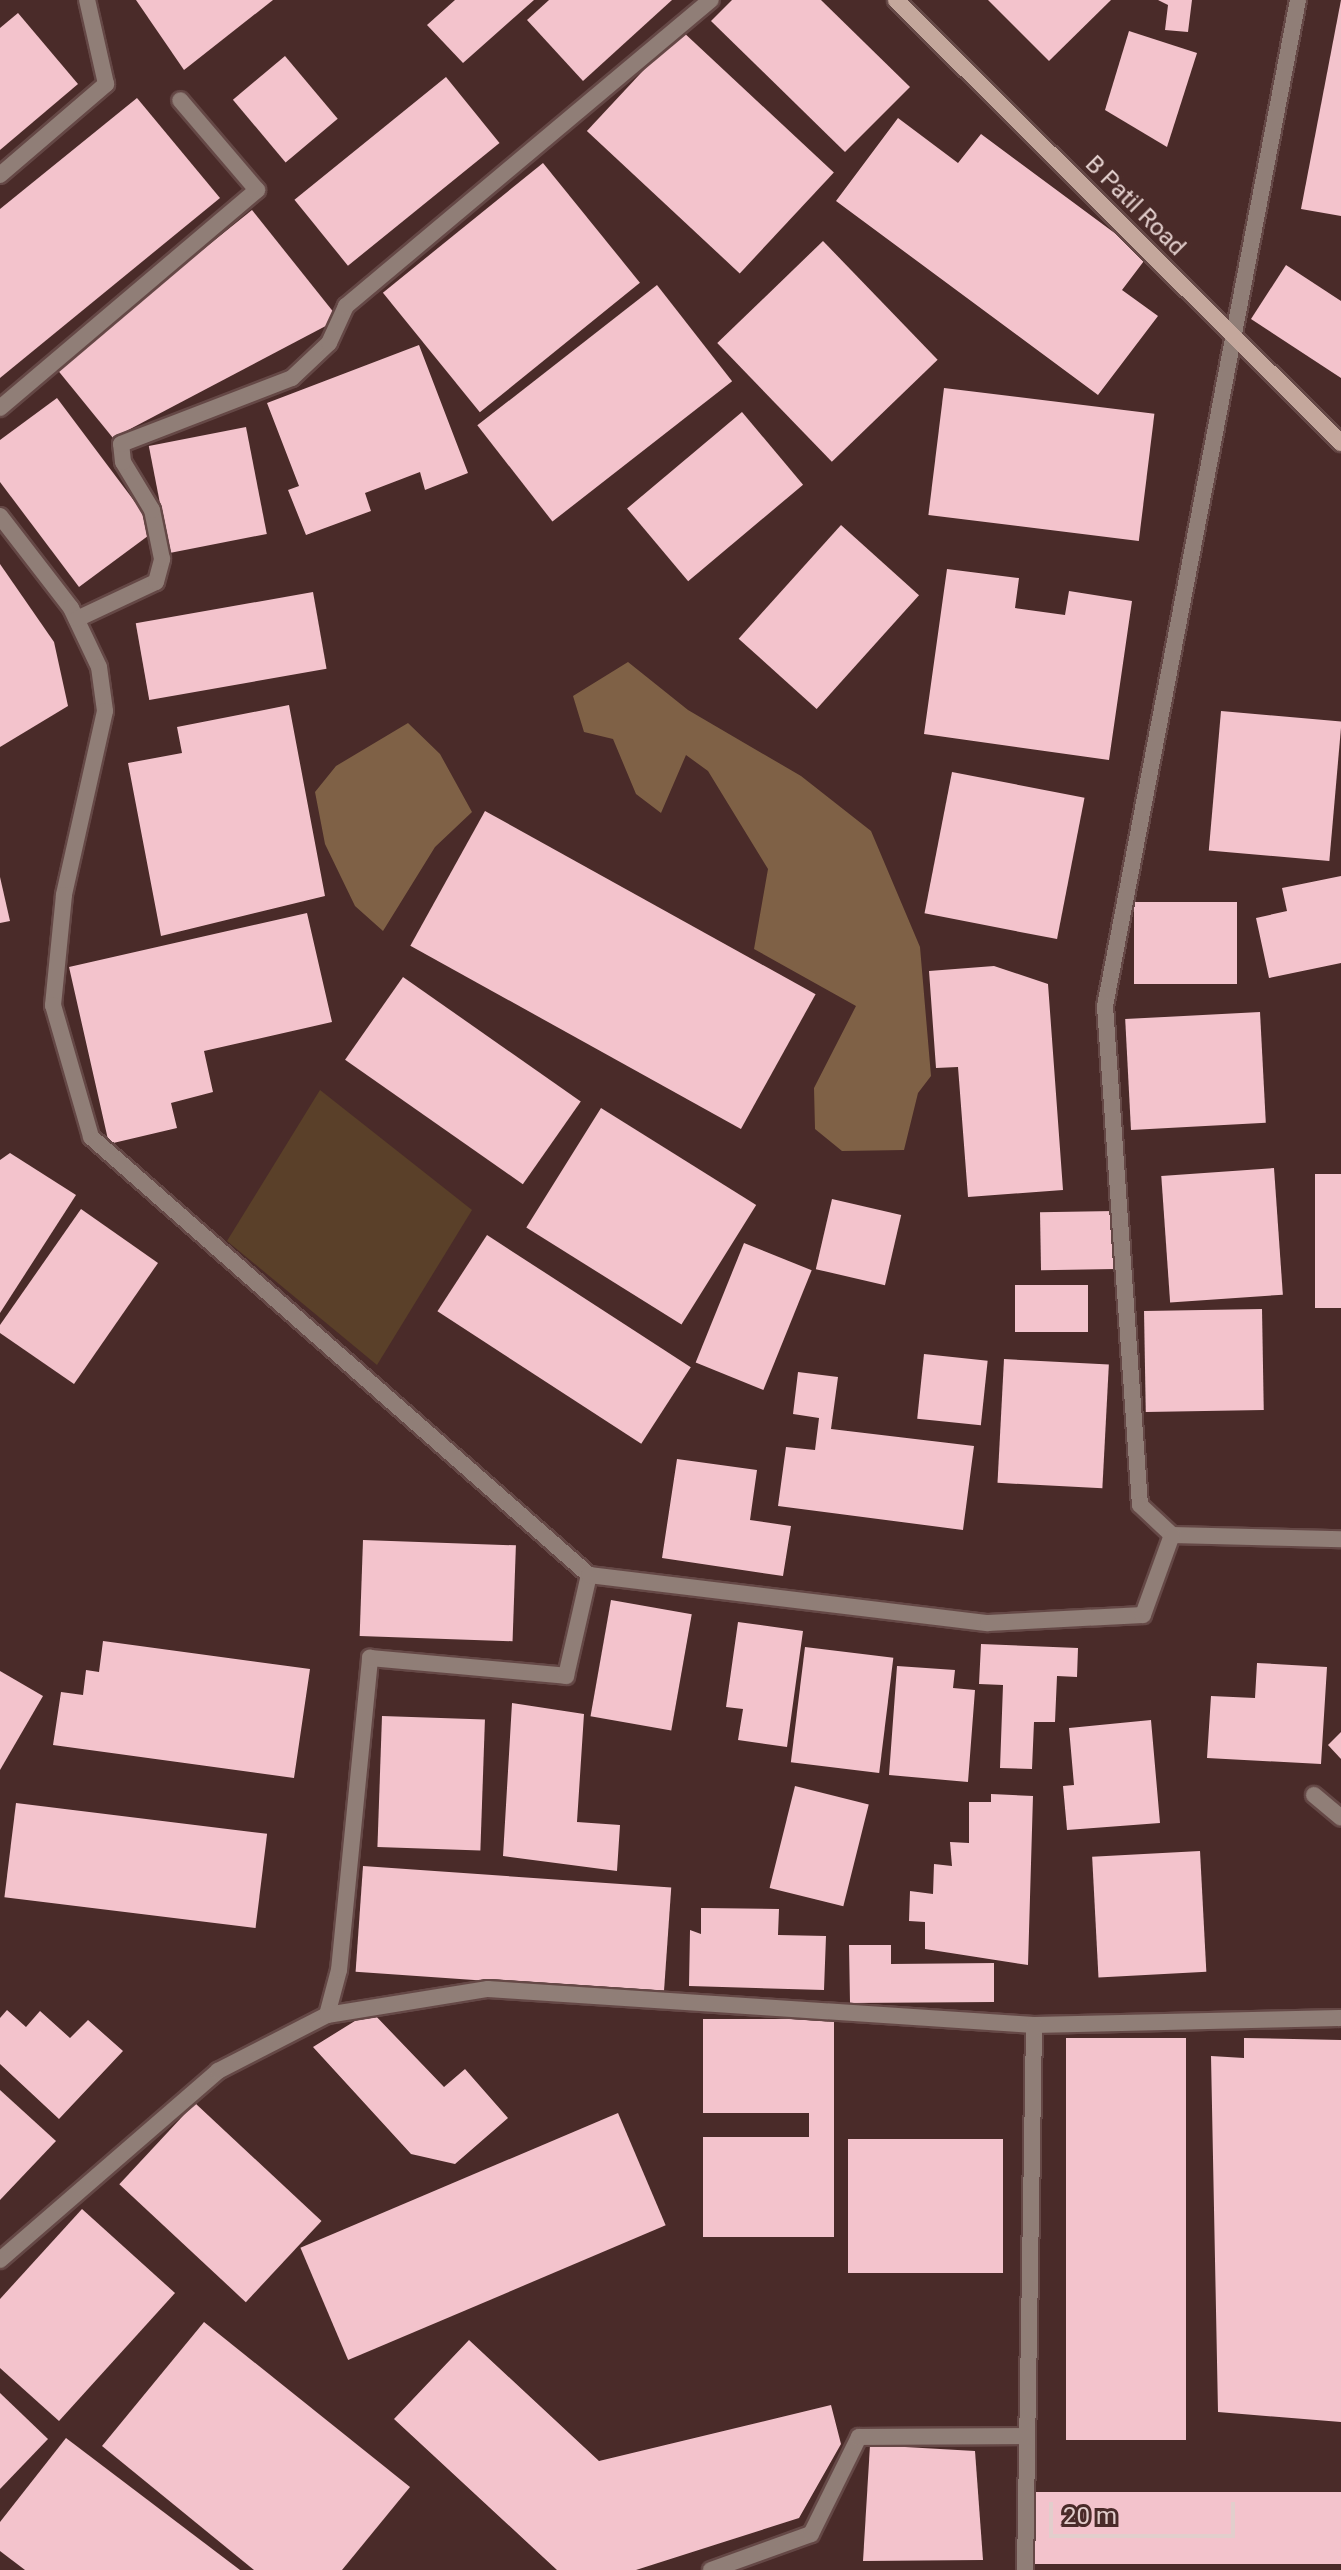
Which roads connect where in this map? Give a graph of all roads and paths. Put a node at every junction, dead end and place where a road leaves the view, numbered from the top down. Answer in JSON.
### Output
{"nodes":[{"id":1,"x":87,"y":0,"type":"edge"},
{"id":2,"x":711,"y":0,"type":"edge"},
{"id":3,"x":896,"y":0,"type":"edge"},
{"id":4,"x":1298,"y":0,"type":"edge"},
{"id":5,"x":180,"y":100,"type":"dead end"},
{"id":6,"x":0,"y":175,"type":"edge"},
{"id":7,"x":1236,"y":342,"type":"junction"},
{"id":8,"x":0,"y":408,"type":"edge"},
{"id":9,"x":1341,"y":443,"type":"edge"},
{"id":10,"x":0,"y":516,"type":"edge"},
{"id":11,"x":77,"y":619,"type":"junction"},
{"id":12,"x":1172,"y":1535,"type":"junction"},
{"id":13,"x":1341,"y":1539,"type":"edge"},
{"id":14,"x":589,"y":1575,"type":"junction"},
{"id":15,"x":1314,"y":1795,"type":"dead end"},
{"id":16,"x":1341,"y":1818,"type":"edge"},
{"id":17,"x":327,"y":2015,"type":"junction"},
{"id":18,"x":1341,"y":2018,"type":"edge"},
{"id":19,"x":1034,"y":2025,"type":"junction"},
{"id":20,"x":0,"y":2260,"type":"edge"},
{"id":21,"x":1027,"y":2436,"type":"junction"},
{"id":22,"x":711,"y":2570,"type":"edge"},
{"id":23,"x":1025,"y":2570,"type":"edge"}],
"edges":[{"from":1,"to":6,"type":"street"},
{"from":2,"to":11,"type":"street"},
{"from":3,"to":7,"type":"main road","name":"B Patil Road"},
{"from":4,"to":7,"type":"street"},
{"from":5,"to":8,"type":"street"},
{"from":7,"to":9,"type":"main road","name":"B Patil Road"},
{"from":7,"to":12,"type":"street"},
{"from":10,"to":11,"type":"street"},
{"from":11,"to":14,"type":"street"},
{"from":12,"to":13,"type":"street"},
{"from":12,"to":14,"type":"street"},
{"from":14,"to":17,"type":"street"},
{"from":15,"to":16,"type":"street"},
{"from":17,"to":19,"type":"street"},
{"from":17,"to":20,"type":"street"},
{"from":18,"to":19,"type":"street"},
{"from":19,"to":21,"type":"street"},
{"from":21,"to":22,"type":"street"},
{"from":21,"to":23,"type":"street"}]}
